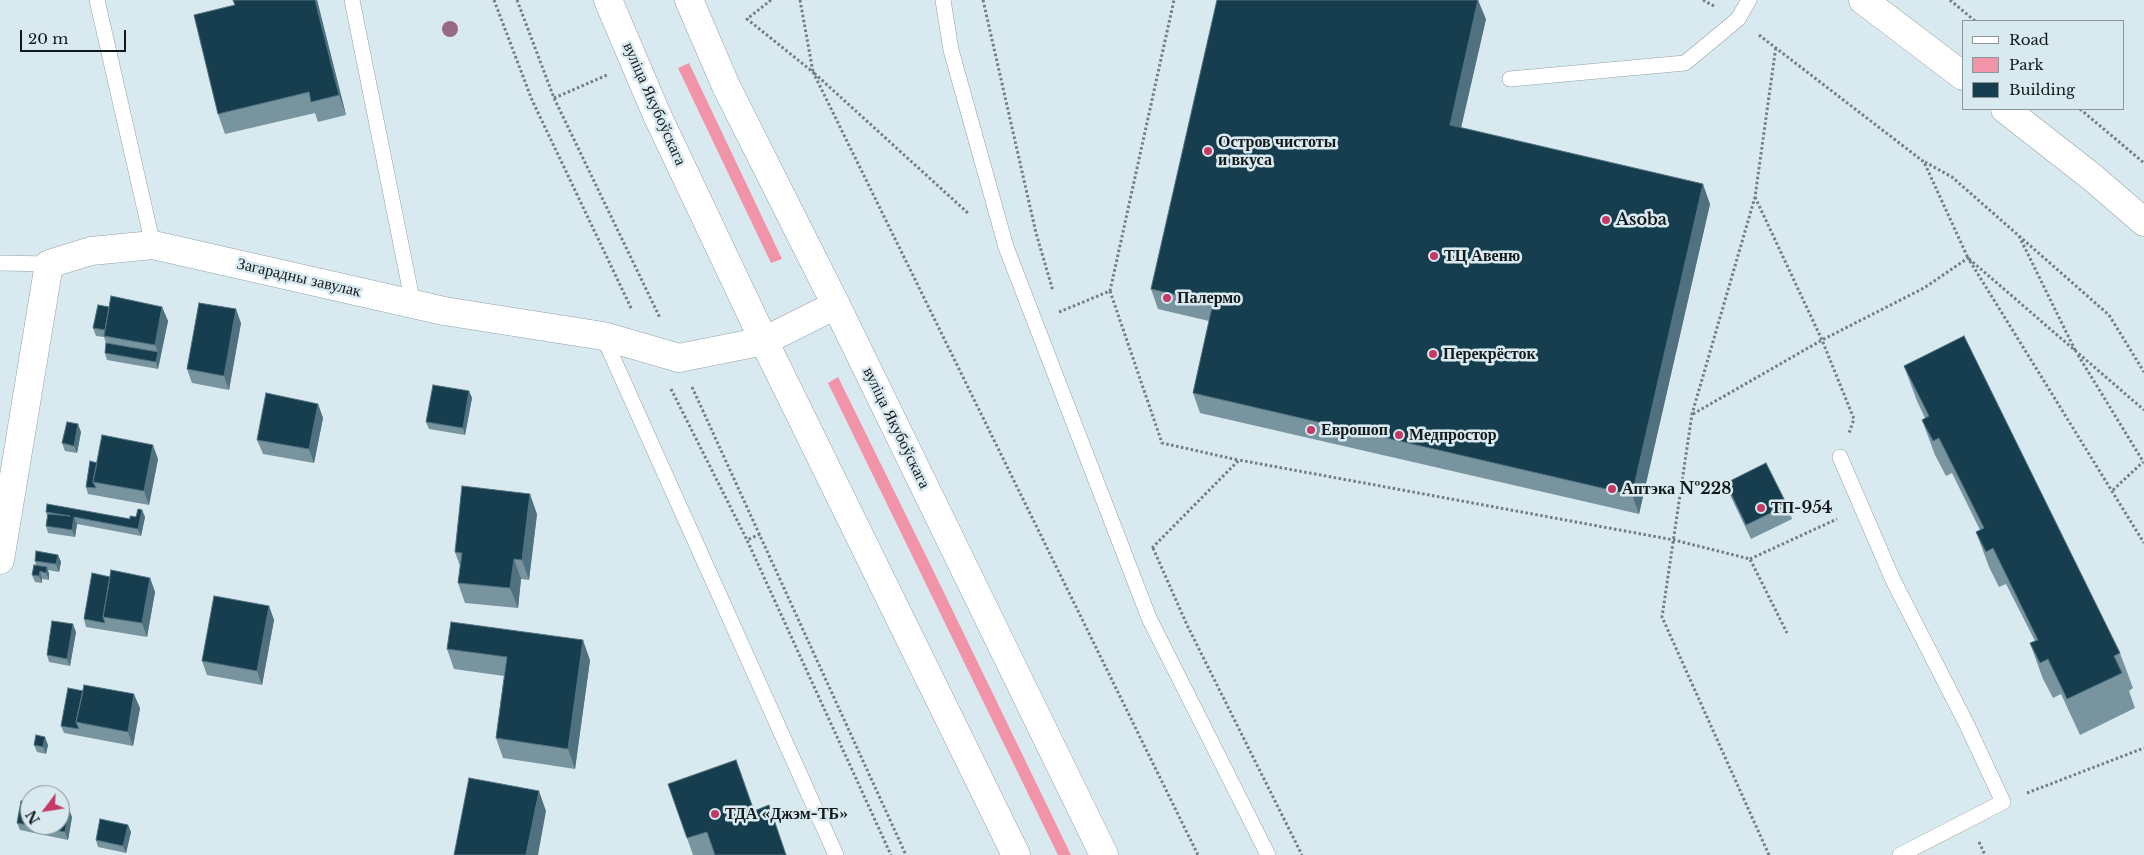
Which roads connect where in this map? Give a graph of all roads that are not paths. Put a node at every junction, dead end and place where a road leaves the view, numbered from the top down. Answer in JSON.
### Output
{"nodes":[{"id":1,"x":97,"y":0,"type":"edge"},
{"id":2,"x":352,"y":0,"type":"edge"},
{"id":3,"x":608,"y":0,"type":"edge"},
{"id":4,"x":689,"y":0,"type":"edge"},
{"id":5,"x":943,"y":0,"type":"edge"},
{"id":6,"x":1749,"y":0,"type":"edge"},
{"id":7,"x":1863,"y":0,"type":"edge"},
{"id":8,"x":1962,"y":75,"type":"edge"},
{"id":9,"x":1510,"y":79,"type":"dead end"},
{"id":10,"x":2006,"y":110,"type":"edge"},
{"id":11,"x":2144,"y":222,"type":"edge"},
{"id":12,"x":154,"y":245,"type":"junction"},
{"id":13,"x":0,"y":263,"type":"edge"},
{"id":14,"x":48,"y":264,"type":"junction"},
{"id":15,"x":413,"y":304,"type":"junction"},
{"id":16,"x":836,"y":305,"type":"junction"},
{"id":17,"x":603,"y":336,"type":"junction"},
{"id":18,"x":764,"y":341,"type":"junction"},
{"id":19,"x":1840,"y":457,"type":"road end"},
{"id":20,"x":0,"y":560,"type":"edge"},
{"id":21,"x":836,"y":855,"type":"edge"},
{"id":22,"x":1016,"y":855,"type":"edge"},
{"id":23,"x":1104,"y":855,"type":"edge"},
{"id":24,"x":1268,"y":855,"type":"edge"},
{"id":25,"x":1900,"y":855,"type":"edge"}],
"edges":[{"from":1,"to":12,"type":"lane"},
{"from":2,"to":15,"type":"lane"},
{"from":3,"to":18,"type":"main road","name":"вуліца Якубоўскага"},
{"from":4,"to":16,"type":"main road","name":"вуліца Якубоўскага"},
{"from":5,"to":24,"type":"lane"},
{"from":6,"to":9,"type":"lane"},
{"from":7,"to":8,"type":"main road"},
{"from":10,"to":11,"type":"main road"},
{"from":12,"to":14,"type":"main road","name":"Загарадны завулак"},
{"from":12,"to":15,"type":"main road","name":"Загарадны завулак"},
{"from":13,"to":14,"type":"lane"},
{"from":14,"to":20,"type":"main road"},
{"from":15,"to":17,"type":"main road","name":"Загарадны завулак"},
{"from":16,"to":18,"type":"main road","name":"Загарадны завулак"},
{"from":16,"to":23,"type":"main road","name":"вуліца Якубоўскага"},
{"from":17,"to":18,"type":"main road","name":"Загарадны завулак"},
{"from":17,"to":21,"type":"lane"},
{"from":18,"to":22,"type":"main road","name":"вуліца Якубоўскага"},
{"from":19,"to":25,"type":"lane"}]}
